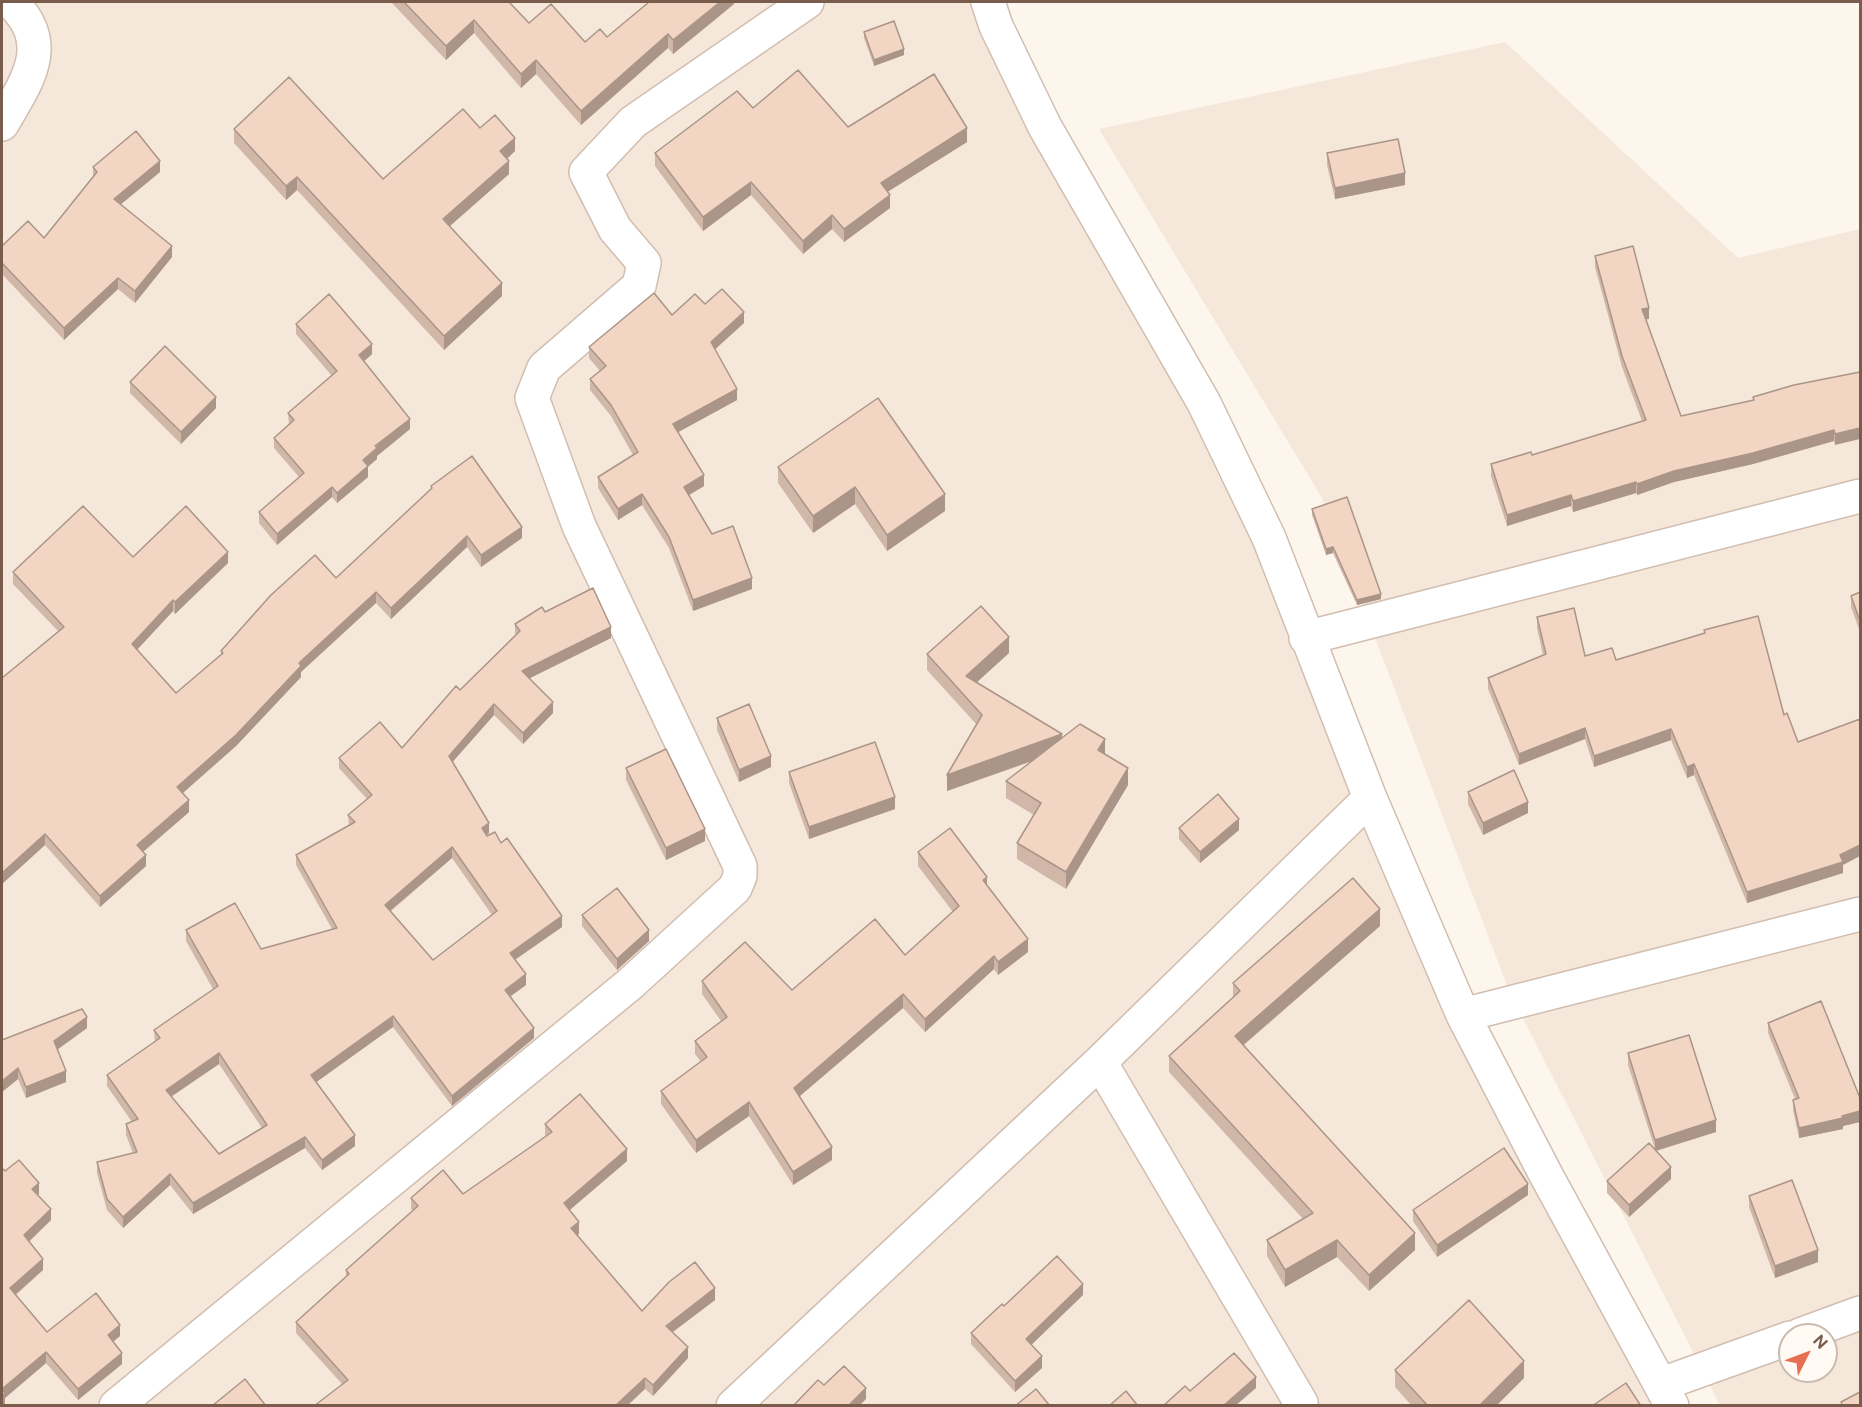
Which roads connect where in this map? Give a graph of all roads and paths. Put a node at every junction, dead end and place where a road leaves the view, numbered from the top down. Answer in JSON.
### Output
{"nodes":[{"id":1,"x":11,"y":2,"type":"edge"},
{"id":2,"x":807,"y":2,"type":"edge"},
{"id":3,"x":988,"y":2,"type":"edge"},
{"id":4,"x":2,"y":124,"type":"edge"},
{"id":5,"x":1860,"y":496,"type":"edge"},
{"id":6,"x":1306,"y":638,"type":"junction"},
{"id":7,"x":1370,"y":798,"type":"junction"},
{"id":8,"x":1860,"y":914,"type":"edge"},
{"id":9,"x":1463,"y":1015,"type":"junction"},
{"id":10,"x":1100,"y":1062,"type":"junction"},
{"id":11,"x":1860,"y":1314,"type":"edge"},
{"id":12,"x":1834,"y":1323,"type":"edge"},
{"id":13,"x":1778,"y":1344,"type":"edge"},
{"id":14,"x":1667,"y":1395,"type":"edge"},
{"id":15,"x":1301,"y":1405,"type":"edge"},
{"id":16,"x":116,"y":1406,"type":"edge"},
{"id":17,"x":733,"y":1406,"type":"edge"}],
"edges":[{"from":1,"to":4,"type":"street"},
{"from":2,"to":16,"type":"street"},
{"from":3,"to":6,"type":"street"},
{"from":5,"to":6,"type":"street"},
{"from":6,"to":7,"type":"street"},
{"from":7,"to":9,"type":"street"},
{"from":7,"to":10,"type":"street"},
{"from":8,"to":9,"type":"street"},
{"from":9,"to":14,"type":"street"},
{"from":10,"to":15,"type":"street"},
{"from":10,"to":17,"type":"street"},
{"from":11,"to":12,"type":"street"},
{"from":13,"to":14,"type":"street"}]}
